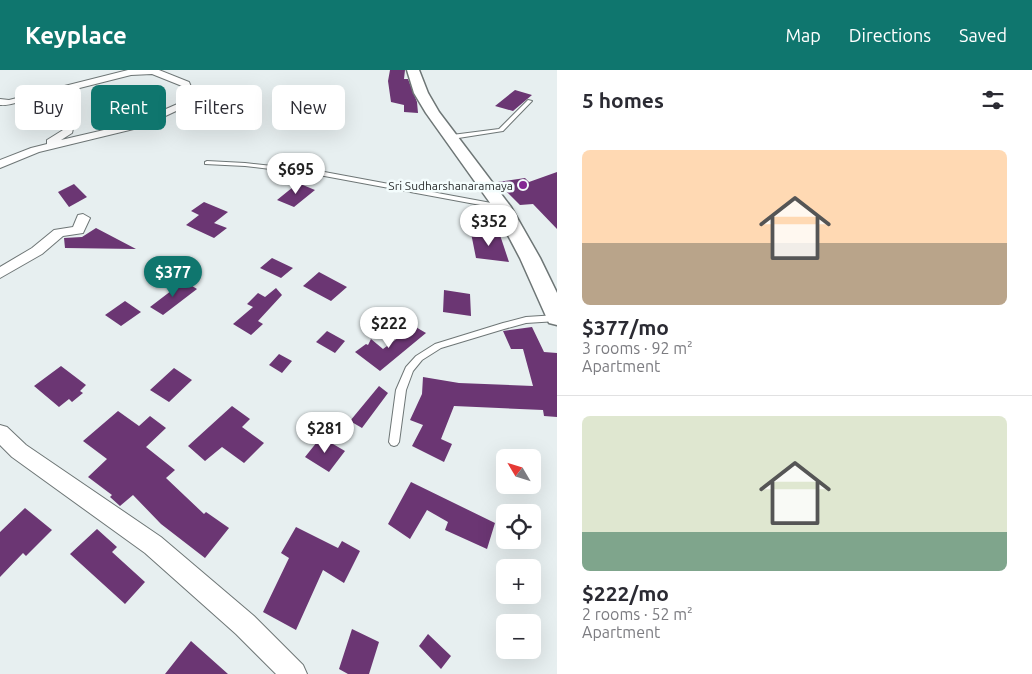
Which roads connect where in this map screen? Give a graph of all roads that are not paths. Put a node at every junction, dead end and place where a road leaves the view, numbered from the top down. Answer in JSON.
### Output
{"nodes":[{"id":1,"x":413,"y":70,"type":"edge"},
{"id":2,"x":530,"y":101,"type":"dead end"},
{"id":3,"x":4,"y":102,"type":"edge"},
{"id":4,"x":452,"y":137,"type":"junction"},
{"id":5,"x":35,"y":150,"type":"junction"},
{"id":6,"x":208,"y":163,"type":"dead end"},
{"id":7,"x":0,"y":164,"type":"edge"},
{"id":8,"x":502,"y":207,"type":"junction"},
{"id":9,"x":83,"y":218,"type":"dead end"},
{"id":10,"x":0,"y":273,"type":"edge"},
{"id":11,"x":557,"y":318,"type":"edge"},
{"id":12,"x":0,"y":433,"type":"edge"},
{"id":13,"x":394,"y":442,"type":"dead end"},
{"id":14,"x":294,"y":674,"type":"edge"}],
"edges":[{"from":1,"to":4,"type":"street"},
{"from":2,"to":4,"type":"lane"},
{"from":3,"to":5,"type":"street"},
{"from":3,"to":5,"type":"street"},
{"from":4,"to":8,"type":"street"},
{"from":5,"to":7,"type":"street"},
{"from":6,"to":8,"type":"lane"},
{"from":8,"to":11,"type":"street"},
{"from":9,"to":10,"type":"street"},
{"from":11,"to":13,"type":"lane"},
{"from":12,"to":14,"type":"street"}]}
